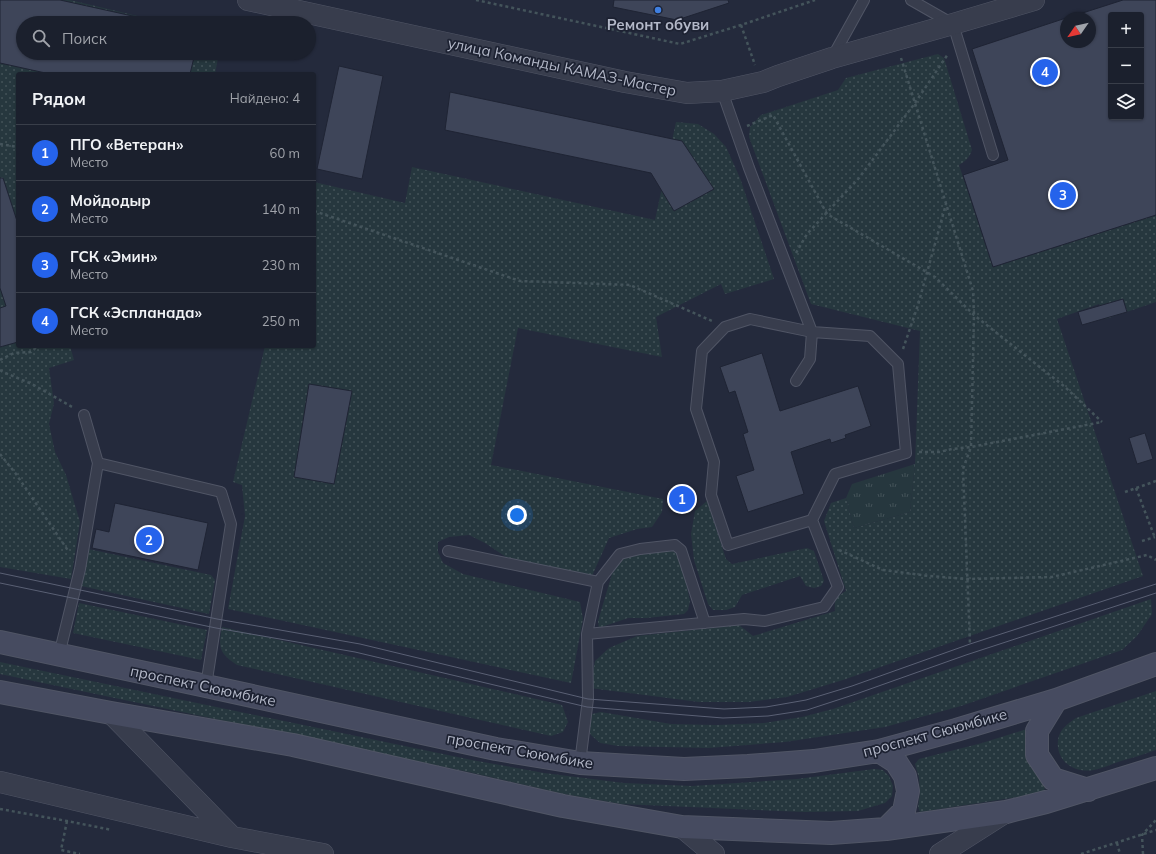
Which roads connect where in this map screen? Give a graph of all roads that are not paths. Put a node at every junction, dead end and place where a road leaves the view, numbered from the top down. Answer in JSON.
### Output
{"nodes":[{"id":1,"x":248,"y":0,"type":"edge"},
{"id":2,"x":864,"y":0,"type":"edge"},
{"id":3,"x":911,"y":0,"type":"edge"},
{"id":4,"x":1034,"y":0,"type":"edge"},
{"id":5,"x":956,"y":32,"type":"junction"},
{"id":6,"x":832,"y":58,"type":"junction"},
{"id":7,"x":722,"y":91,"type":"junction"},
{"id":8,"x":993,"y":155,"type":"dead end"},
{"id":9,"x":812,"y":332,"type":"junction"},
{"id":10,"x":796,"y":381,"type":"dead end"},
{"id":11,"x":84,"y":415,"type":"road end"},
{"id":12,"x":98,"y":463,"type":"junction"},
{"id":13,"x":812,"y":520,"type":"junction"},
{"id":14,"x":448,"y":551,"type":"dead end"},
{"id":15,"x":598,"y":582,"type":"junction"},
{"id":16,"x":705,"y":622,"type":"junction"},
{"id":17,"x":587,"y":634,"type":"junction"},
{"id":18,"x":0,"y":642,"type":"edge"},
{"id":19,"x":59,"y":655,"type":"junction"},
{"id":20,"x":1156,"y":664,"type":"edge"},
{"id":21,"x":206,"y":686,"type":"junction"},
{"id":22,"x":0,"y":692,"type":"edge"},
{"id":23,"x":1056,"y":700,"type":"junction"},
{"id":24,"x":111,"y":713,"type":"junction"},
{"id":25,"x":879,"y":751,"type":"junction"},
{"id":26,"x":580,"y":763,"type":"junction"},
{"id":27,"x":1156,"y":768,"type":"edge"},
{"id":28,"x":0,"y":782,"type":"edge"},
{"id":29,"x":1088,"y":790,"type":"junction"},
{"id":30,"x":1006,"y":812,"type":"junction"},
{"id":31,"x":682,"y":827,"type":"junction"},
{"id":32,"x":886,"y":830,"type":"junction"},
{"id":33,"x":232,"y":837,"type":"junction"},
{"id":34,"x":323,"y":854,"type":"edge"},
{"id":35,"x":714,"y":854,"type":"edge"},
{"id":36,"x":940,"y":854,"type":"edge"}],
"edges":[{"from":1,"to":7,"type":"street","name":"улица Команды КАМАЗ-Мастер"},
{"from":2,"to":6,"type":"lane"},
{"from":3,"to":5,"type":"lane"},
{"from":4,"to":5,"type":"street","name":"улица Команды КАМАЗ-Мастер"},
{"from":5,"to":6,"type":"street","name":"улица Команды КАМАЗ-Мастер"},
{"from":5,"to":8,"type":"lane"},
{"from":6,"to":7,"type":"street","name":"улица Команды КАМАЗ-Мастер"},
{"from":7,"to":9,"type":"lane"},
{"from":9,"to":10,"type":"lane"},
{"from":9,"to":13,"type":"lane"},
{"from":9,"to":13,"type":"lane"},
{"from":11,"to":12,"type":"lane"},
{"from":12,"to":19,"type":"lane"},
{"from":12,"to":21,"type":"lane"},
{"from":13,"to":16,"type":"lane"},
{"from":14,"to":15,"type":"lane"},
{"from":15,"to":16,"type":"lane"},
{"from":15,"to":17,"type":"lane"},
{"from":16,"to":17,"type":"lane"},
{"from":17,"to":26,"type":"lane"},
{"from":18,"to":19,"type":"main road","name":"проспект Сююмбике"},
{"from":19,"to":21,"type":"main road","name":"проспект Сююмбике"},
{"from":20,"to":23,"type":"main road","name":"проспект Сююмбике"},
{"from":21,"to":26,"type":"main road","name":"проспект Сююмбике"},
{"from":22,"to":24,"type":"main road"},
{"from":23,"to":25,"type":"main road","name":"проспект Сююмбике"},
{"from":23,"to":29,"type":"main road"},
{"from":24,"to":31,"type":"main road"},
{"from":24,"to":33,"type":"street"},
{"from":25,"to":26,"type":"main road","name":"проспект Сююмбике"},
{"from":25,"to":32,"type":"main road"},
{"from":27,"to":29,"type":"main road"},
{"from":28,"to":33,"type":"street"},
{"from":29,"to":30,"type":"main road"},
{"from":30,"to":32,"type":"main road"},
{"from":30,"to":36,"type":"street"},
{"from":31,"to":32,"type":"main road"},
{"from":31,"to":35,"type":"street"},
{"from":33,"to":34,"type":"street"}]}
